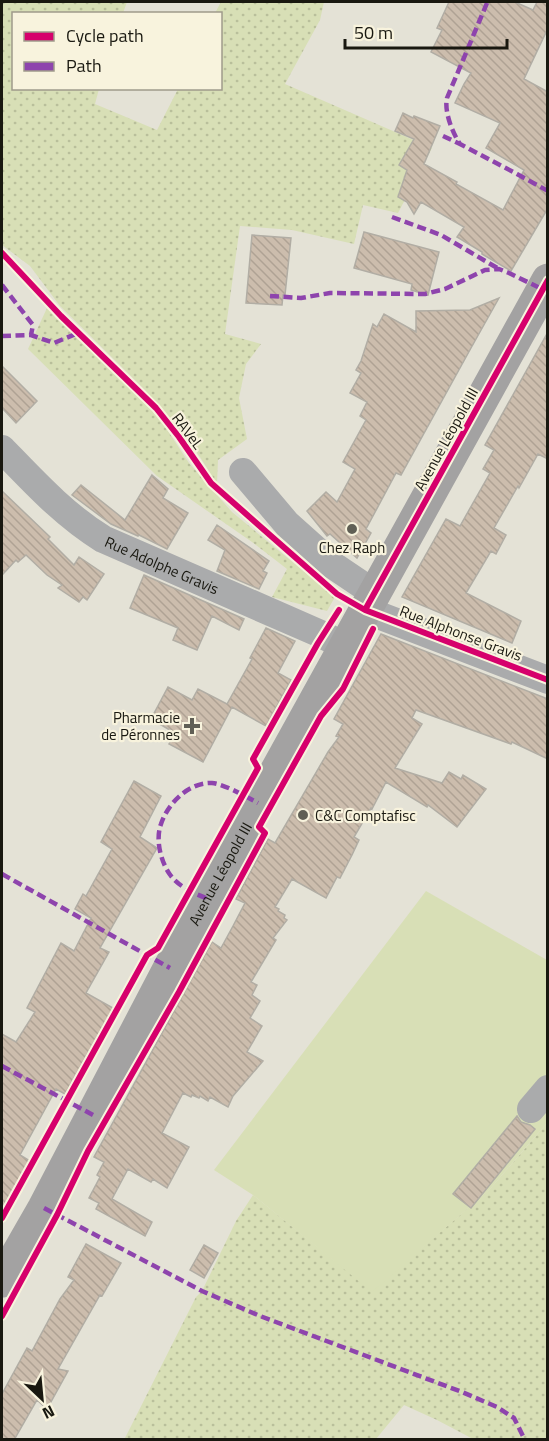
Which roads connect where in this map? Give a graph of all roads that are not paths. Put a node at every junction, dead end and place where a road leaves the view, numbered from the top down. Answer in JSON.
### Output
{"nodes":[{"id":1,"x":548,"y":279,"type":"edge"},
{"id":2,"x":2,"y":449,"type":"edge"},
{"id":3,"x":243,"y":472,"type":"dead end"},
{"id":4,"x":370,"y":601,"type":"junction"},
{"id":5,"x":344,"y":646,"type":"junction"},
{"id":6,"x":548,"y":680,"type":"edge"},
{"id":7,"x":2,"y":1281,"type":"edge"}],
"edges":[{"from":1,"to":4,"type":"main road","name":"Avenue Léopold III"},
{"from":2,"to":5,"type":"street","name":"Rue Adolphe Gravis"},
{"from":3,"to":4,"type":"street","name":"Rue Alphonse Gravis"},
{"from":4,"to":5,"type":"main road","name":"Avenue Léopold III"},
{"from":4,"to":6,"type":"street","name":"Rue Alphonse Gravis"},
{"from":5,"to":7,"type":"main road","name":"Avenue Léopold III"}]}
